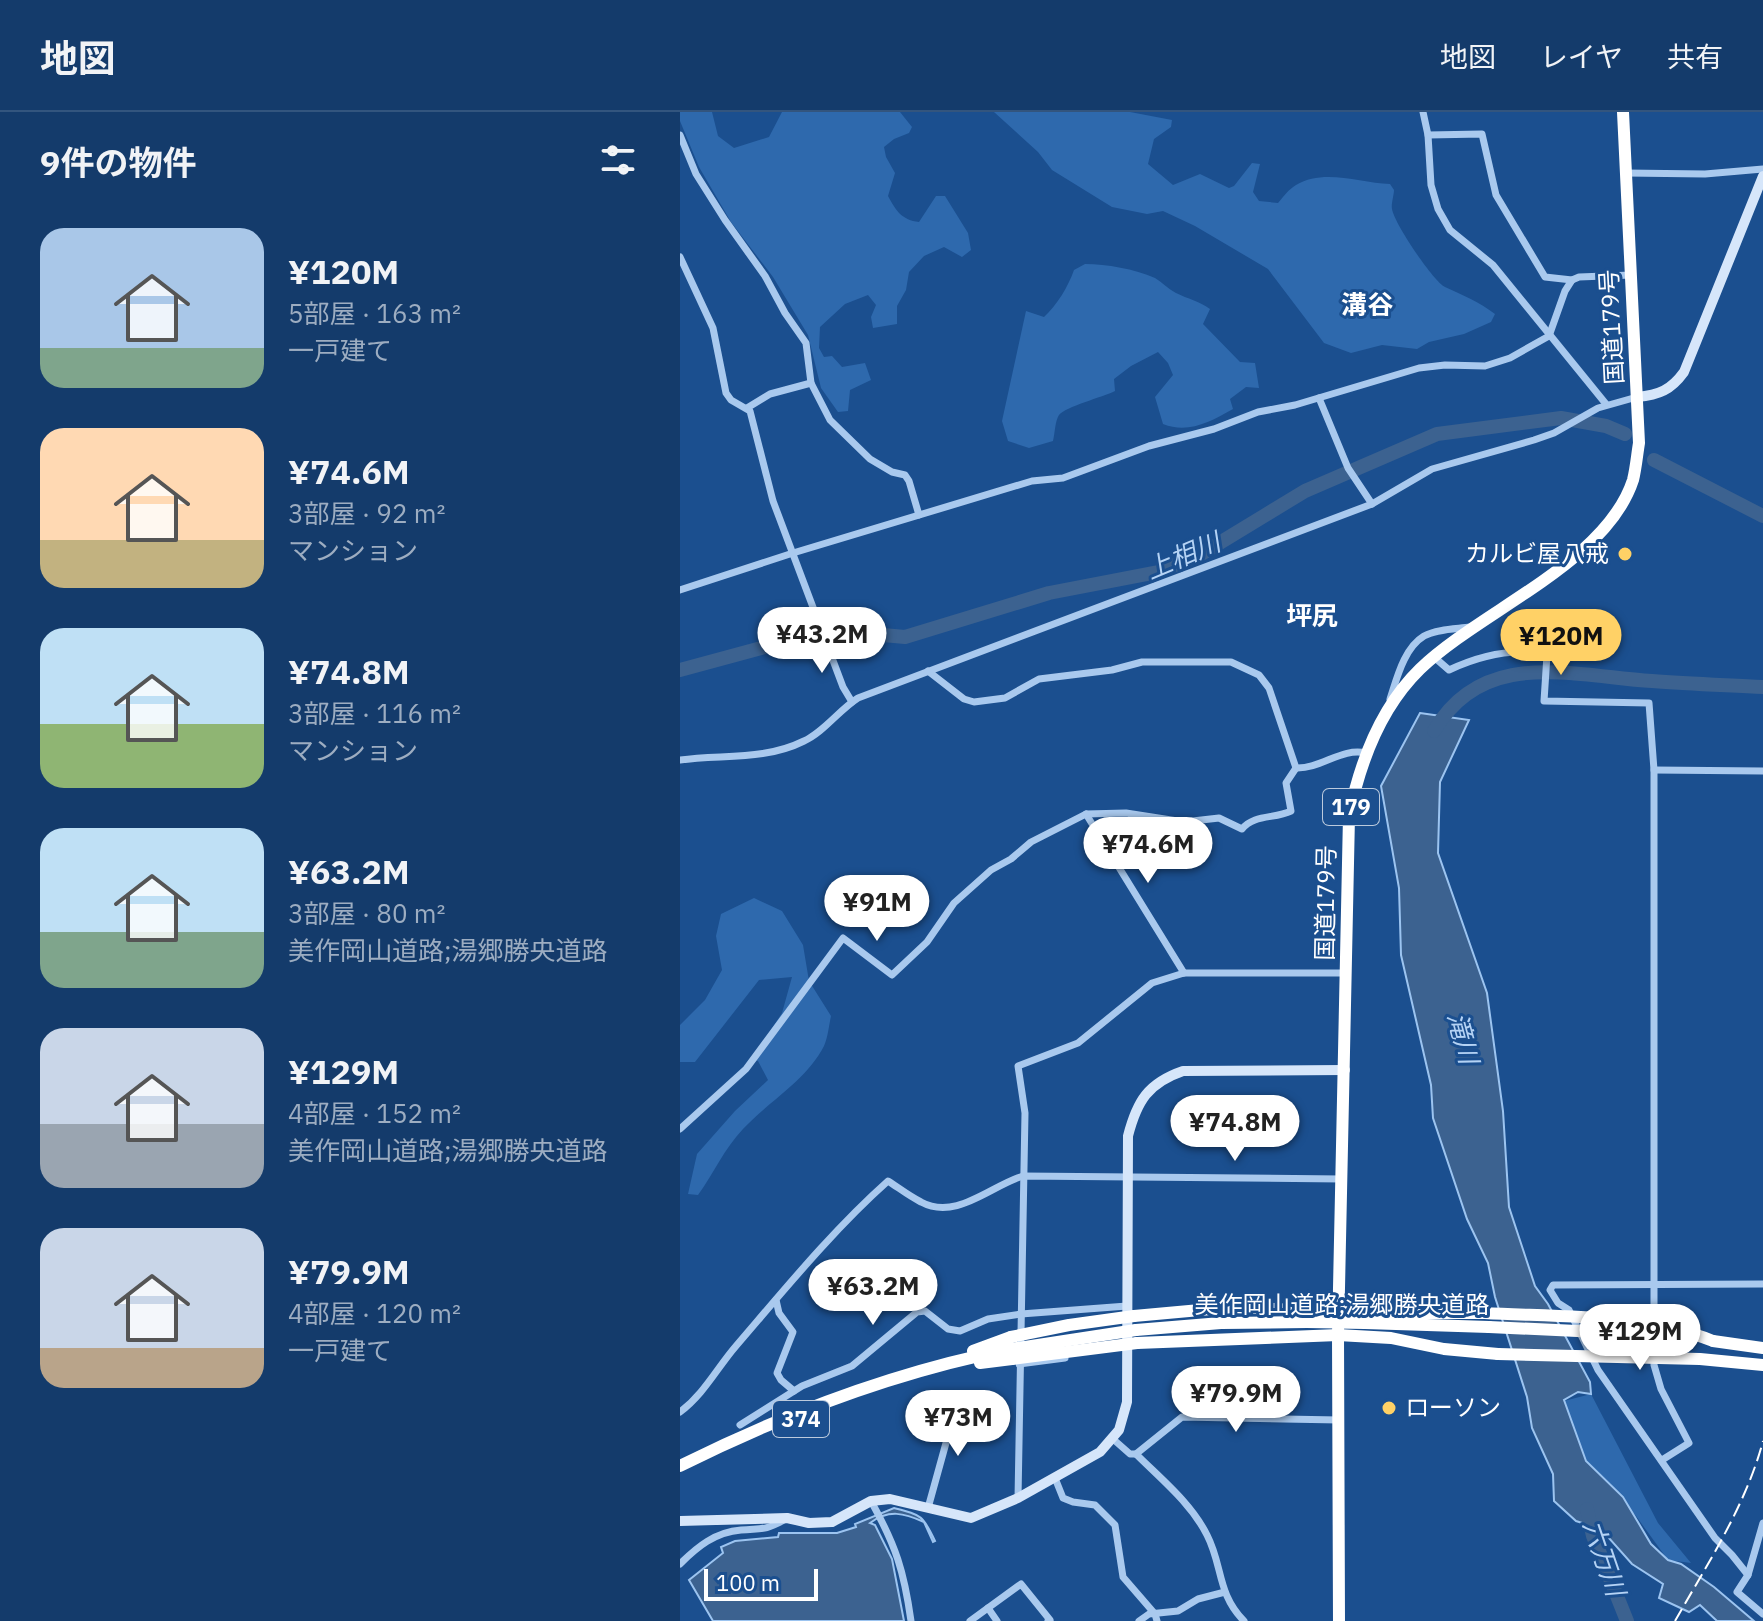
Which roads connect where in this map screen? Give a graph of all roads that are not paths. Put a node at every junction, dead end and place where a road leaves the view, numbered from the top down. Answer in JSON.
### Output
{"nodes":[{"id":1,"x":1423,"y":112,"type":"edge"},
{"id":2,"x":1623,"y":112,"type":"edge"},
{"id":3,"x":680,"y":135,"type":"edge"},
{"id":4,"x":1428,"y":135,"type":"junction"},
{"id":5,"x":1763,"y":169,"type":"edge"},
{"id":6,"x":1625,"y":173,"type":"junction"},
{"id":7,"x":1763,"y":176,"type":"edge"},
{"id":8,"x":680,"y":257,"type":"edge"},
{"id":9,"x":1631,"y":275,"type":"junction"},
{"id":10,"x":1572,"y":280,"type":"junction"},
{"id":11,"x":1549,"y":336,"type":"junction"},
{"id":12,"x":811,"y":383,"type":"junction"},
{"id":13,"x":1637,"y":397,"type":"junction"},
{"id":14,"x":1319,"y":398,"type":"junction"},
{"id":15,"x":1606,"y":404,"type":"junction"},
{"id":16,"x":747,"y":408,"type":"junction"},
{"id":17,"x":1372,"y":504,"type":"junction"},
{"id":18,"x":919,"y":515,"type":"junction"},
{"id":19,"x":793,"y":553,"type":"junction"},
{"id":20,"x":680,"y":590,"type":"edge"},
{"id":21,"x":1472,"y":627,"type":"junction"},
{"id":22,"x":1434,"y":657,"type":"junction"},
{"id":23,"x":928,"y":671,"type":"junction"},
{"id":24,"x":852,"y":702,"type":"junction"},
{"id":25,"x":1387,"y":710,"type":"junction"},
{"id":26,"x":1366,"y":753,"type":"junction"},
{"id":27,"x":680,"y":760,"type":"edge"},
{"id":28,"x":1296,"y":768,"type":"junction"},
{"id":29,"x":1654,"y":770,"type":"junction"},
{"id":30,"x":1763,"y":771,"type":"edge"},
{"id":31,"x":1086,"y":814,"type":"junction"},
{"id":32,"x":1184,"y":973,"type":"junction"},
{"id":33,"x":1347,"y":973,"type":"junction"},
{"id":34,"x":1345,"y":1070,"type":"junction"},
{"id":35,"x":680,"y":1129,"type":"edge"},
{"id":36,"x":1023,"y":1176,"type":"junction"},
{"id":37,"x":1127,"y":1177,"type":"junction"},
{"id":38,"x":1342,"y":1179,"type":"junction"},
{"id":39,"x":1652,"y":1282,"type":"junction"},
{"id":40,"x":1763,"y":1284,"type":"edge"},
{"id":41,"x":776,"y":1300,"type":"junction"},
{"id":42,"x":1340,"y":1310,"type":"junction"},
{"id":43,"x":1569,"y":1310,"type":"junction"},
{"id":44,"x":1130,"y":1311,"type":"junction"},
{"id":45,"x":1021,"y":1314,"type":"junction"},
{"id":46,"x":1653,"y":1320,"type":"junction"},
{"id":47,"x":1338,"y":1335,"type":"junction"},
{"id":48,"x":1133,"y":1341,"type":"junction"},
{"id":49,"x":1713,"y":1341,"type":"junction"},
{"id":50,"x":1763,"y":1348,"type":"edge"},
{"id":51,"x":1590,"y":1351,"type":"junction"},
{"id":52,"x":1654,"y":1351,"type":"junction"},
{"id":53,"x":1013,"y":1352,"type":"junction"},
{"id":54,"x":1763,"y":1365,"type":"edge"},
{"id":55,"x":929,"y":1370,"type":"junction"},
{"id":56,"x":794,"y":1391,"type":"junction"},
{"id":57,"x":956,"y":1398,"type":"dead end"},
{"id":58,"x":680,"y":1412,"type":"edge"},
{"id":59,"x":1339,"y":1420,"type":"junction"},
{"id":60,"x":740,"y":1425,"type":"dead end"},
{"id":61,"x":1113,"y":1439,"type":"junction"},
{"id":62,"x":1136,"y":1454,"type":"junction"},
{"id":63,"x":1662,"y":1460,"type":"junction"},
{"id":64,"x":680,"y":1466,"type":"edge"},
{"id":65,"x":680,"y":1474,"type":"edge"},
{"id":66,"x":1055,"y":1478,"type":"junction"},
{"id":67,"x":1018,"y":1498,"type":"junction"},
{"id":68,"x":871,"y":1501,"type":"junction"},
{"id":69,"x":928,"y":1508,"type":"junction"},
{"id":70,"x":787,"y":1518,"type":"junction"},
{"id":71,"x":680,"y":1521,"type":"edge"},
{"id":72,"x":1763,"y":1523,"type":"edge"},
{"id":73,"x":680,"y":1564,"type":"edge"},
{"id":74,"x":1748,"y":1575,"type":"junction"},
{"id":75,"x":1225,"y":1592,"type":"junction"},
{"id":76,"x":988,"y":1608,"type":"junction"},
{"id":77,"x":1763,"y":1614,"type":"edge"},
{"id":78,"x":1156,"y":1618,"type":"edge"},
{"id":79,"x":911,"y":1621,"type":"edge"},
{"id":80,"x":970,"y":1621,"type":"edge"},
{"id":81,"x":997,"y":1621,"type":"edge"},
{"id":82,"x":1048,"y":1621,"type":"edge"},
{"id":83,"x":1139,"y":1621,"type":"edge"},
{"id":84,"x":1244,"y":1621,"type":"edge"},
{"id":85,"x":1338,"y":1621,"type":"edge"}],
"edges":[{"from":1,"to":4,"type":"street"},
{"from":2,"to":6,"type":"highway","name":"国道179号","number":"179"},
{"from":3,"to":12,"type":"street"},
{"from":4,"to":10,"type":"street"},
{"from":4,"to":11,"type":"street"},
{"from":5,"to":6,"type":"street"},
{"from":6,"to":9,"type":"highway","name":"国道179号","number":"179"},
{"from":7,"to":13,"type":"street"},
{"from":8,"to":16,"type":"street"},
{"from":9,"to":10,"type":"street"},
{"from":9,"to":13,"type":"highway","name":"国道179号","number":"179"},
{"from":10,"to":11,"type":"street"},
{"from":11,"to":14,"type":"street"},
{"from":11,"to":15,"type":"street"},
{"from":12,"to":16,"type":"street"},
{"from":12,"to":18,"type":"street"},
{"from":13,"to":15,"type":"street"},
{"from":13,"to":21,"type":"highway","name":"国道179号","number":"179"},
{"from":14,"to":17,"type":"street"},
{"from":14,"to":18,"type":"street"},
{"from":15,"to":17,"type":"street"},
{"from":16,"to":19,"type":"street"},
{"from":17,"to":23,"type":"street"},
{"from":18,"to":19,"type":"street"},
{"from":19,"to":20,"type":"street"},
{"from":19,"to":24,"type":"street"},
{"from":21,"to":22,"type":"highway","name":"国道179号","number":"179"},
{"from":21,"to":25,"type":"street"},
{"from":22,"to":25,"type":"highway","name":"国道179号","number":"179"},
{"from":22,"to":29,"type":"street"},
{"from":23,"to":24,"type":"street"},
{"from":23,"to":28,"type":"street"},
{"from":24,"to":27,"type":"street"},
{"from":25,"to":26,"type":"highway","name":"国道179号","number":"179"},
{"from":26,"to":28,"type":"street"},
{"from":26,"to":33,"type":"highway","name":"国道179号","number":"179"},
{"from":28,"to":31,"type":"street"},
{"from":29,"to":30,"type":"street"},
{"from":29,"to":39,"type":"street"},
{"from":31,"to":32,"type":"street"},
{"from":31,"to":35,"type":"street"},
{"from":32,"to":33,"type":"street"},
{"from":32,"to":36,"type":"street"},
{"from":33,"to":34,"type":"highway","name":"国道179号","number":"179"},
{"from":34,"to":37,"type":"street"},
{"from":34,"to":38,"type":"highway","name":"国道179号","number":"179"},
{"from":36,"to":37,"type":"street"},
{"from":36,"to":41,"type":"street"},
{"from":36,"to":45,"type":"street"},
{"from":37,"to":38,"type":"street"},
{"from":37,"to":44,"type":"street"},
{"from":38,"to":42,"type":"highway","name":"国道179号","number":"179"},
{"from":39,"to":40,"type":"street"},
{"from":39,"to":43,"type":"street"},
{"from":39,"to":46,"type":"street"},
{"from":41,"to":56,"type":"street"},
{"from":41,"to":58,"type":"street"},
{"from":42,"to":44,"type":"highway"},
{"from":42,"to":47,"type":"highway","name":"国道179号","number":"179"},
{"from":42,"to":49,"type":"highway","bridge":true},
{"from":43,"to":46,"type":"street"},
{"from":43,"to":51,"type":"street"},
{"from":44,"to":45,"type":"street"},
{"from":44,"to":48,"type":"street"},
{"from":44,"to":53,"type":"highway","bridge":true},
{"from":45,"to":53,"type":"street"},
{"from":45,"to":56,"type":"street"},
{"from":46,"to":52,"type":"street"},
{"from":47,"to":48,"type":"highway"},
{"from":47,"to":54,"type":"highway","bridge":true},
{"from":47,"to":59,"type":"highway","name":"国道179号","number":"179"},
{"from":48,"to":49,"type":"highway","name":"美作岡山道路;湯郷勝央道路","number":"374","bridge":true},
{"from":48,"to":53,"type":"highway","name":"美作岡山道路;湯郷勝央道路","number":"374","bridge":true},
{"from":48,"to":53,"type":"street"},
{"from":48,"to":61,"type":"street"},
{"from":49,"to":50,"type":"highway","name":"美作岡山道路;湯郷勝央道路","number":"374"},
{"from":51,"to":52,"type":"street"},
{"from":51,"to":63,"type":"street"},
{"from":52,"to":63,"type":"street"},
{"from":53,"to":55,"type":"highway","name":"美作岡山道路;湯郷勝央道路","number":"374"},
{"from":53,"to":67,"type":"street"},
{"from":55,"to":64,"type":"highway","name":"美作岡山道路;湯郷勝央道路","number":"374"},
{"from":55,"to":65,"type":"highway","name":"美作岡山道路;湯郷勝央道路","number":"374"},
{"from":56,"to":60,"type":"street"},
{"from":57,"to":69,"type":"street"},
{"from":59,"to":62,"type":"street"},
{"from":59,"to":85,"type":"highway","name":"国道179号","number":"179"},
{"from":61,"to":62,"type":"street"},
{"from":61,"to":66,"type":"street"},
{"from":62,"to":75,"type":"street"},
{"from":63,"to":74,"type":"street"},
{"from":66,"to":67,"type":"street"},
{"from":66,"to":78,"type":"street"},
{"from":67,"to":69,"type":"street"},
{"from":68,"to":69,"type":"street"},
{"from":68,"to":70,"type":"street"},
{"from":68,"to":79,"type":"street"},
{"from":70,"to":71,"type":"street"},
{"from":70,"to":73,"type":"street"},
{"from":72,"to":74,"type":"street"},
{"from":74,"to":77,"type":"street"},
{"from":75,"to":78,"type":"street"},
{"from":75,"to":84,"type":"street"},
{"from":76,"to":80,"type":"street"},
{"from":76,"to":81,"type":"street"},
{"from":76,"to":82,"type":"street"},
{"from":78,"to":83,"type":"street"}]}
